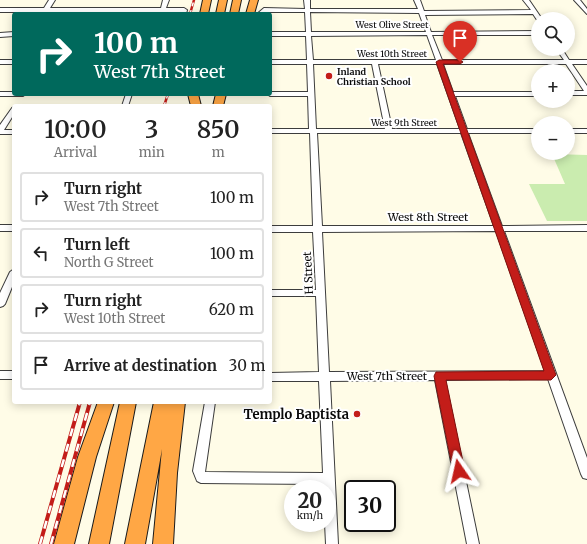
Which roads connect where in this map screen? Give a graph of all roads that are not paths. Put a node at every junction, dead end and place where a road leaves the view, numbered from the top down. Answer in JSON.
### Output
{"nodes":[{"id":1,"x":52,"y":0,"type":"edge"},
{"id":2,"x":166,"y":0,"type":"edge"},
{"id":3,"x":208,"y":0,"type":"edge"},
{"id":4,"x":223,"y":0,"type":"edge"},
{"id":5,"x":237,"y":0,"type":"edge"},
{"id":6,"x":254,"y":0,"type":"edge"},
{"id":7,"x":307,"y":0,"type":"edge"},
{"id":8,"x":417,"y":0,"type":"edge"},
{"id":9,"x":526,"y":0,"type":"edge"},
{"id":10,"x":577,"y":0,"type":"edge"},
{"id":11,"x":0,"y":10,"type":"edge"},
{"id":12,"x":46,"y":10,"type":"junction"},
{"id":13,"x":163,"y":10,"type":"junction"},
{"id":14,"x":308,"y":10,"type":"junction"},
{"id":15,"x":74,"y":12,"type":"edge"},
{"id":16,"x":183,"y":12,"type":"edge"},
{"id":17,"x":205,"y":12,"type":"edge"},
{"id":18,"x":220,"y":12,"type":"edge"},
{"id":19,"x":234,"y":12,"type":"edge"},
{"id":20,"x":251,"y":12,"type":"edge"},
{"id":21,"x":262,"y":12,"type":"edge"},
{"id":22,"x":421,"y":12,"type":"junction"},
{"id":23,"x":531,"y":12,"type":"edge"},
{"id":24,"x":534,"y":12,"type":"edge"},
{"id":25,"x":587,"y":12,"type":"edge"},
{"id":26,"x":310,"y":33,"type":"junction"},
{"id":27,"x":429,"y":33,"type":"junction"},
{"id":28,"x":531,"y":33,"type":"edge"},
{"id":29,"x":12,"y":34,"type":"edge"},
{"id":30,"x":272,"y":34,"type":"edge"},
{"id":31,"x":0,"y":35,"type":"edge"},
{"id":32,"x":563,"y":56,"type":"edge"},
{"id":33,"x":0,"y":62,"type":"edge"},
{"id":34,"x":12,"y":62,"type":"edge"},
{"id":35,"x":272,"y":62,"type":"edge"},
{"id":36,"x":311,"y":62,"type":"junction"},
{"id":37,"x":375,"y":62,"type":"junction"},
{"id":38,"x":439,"y":62,"type":"junction"},
{"id":39,"x":567,"y":62,"type":"junction"},
{"id":40,"x":587,"y":62,"type":"edge"},
{"id":41,"x":587,"y":92,"type":"edge"},
{"id":42,"x":575,"y":93,"type":"edge"},
{"id":43,"x":0,"y":94,"type":"edge"},
{"id":44,"x":12,"y":94,"type":"edge"},
{"id":45,"x":272,"y":94,"type":"edge"},
{"id":46,"x":312,"y":94,"type":"junction"},
{"id":47,"x":451,"y":94,"type":"junction"},
{"id":48,"x":531,"y":94,"type":"edge"},
{"id":49,"x":12,"y":112,"type":"edge"},
{"id":50,"x":0,"y":131,"type":"edge"},
{"id":51,"x":389,"y":131,"type":"junction"},
{"id":52,"x":465,"y":131,"type":"junction"},
{"id":53,"x":531,"y":131,"type":"edge"},
{"id":54,"x":575,"y":131,"type":"edge"},
{"id":55,"x":587,"y":131,"type":"edge"},
{"id":56,"x":12,"y":132,"type":"edge"},
{"id":57,"x":272,"y":132,"type":"edge"},
{"id":58,"x":314,"y":132,"type":"junction"},
{"id":59,"x":0,"y":228,"type":"edge"},
{"id":60,"x":12,"y":228,"type":"edge"},
{"id":61,"x":499,"y":228,"type":"junction"},
{"id":62,"x":587,"y":228,"type":"edge"},
{"id":63,"x":272,"y":229,"type":"edge"},
{"id":64,"x":318,"y":229,"type":"junction"},
{"id":65,"x":12,"y":277,"type":"edge"},
{"id":66,"x":272,"y":293,"type":"edge"},
{"id":67,"x":321,"y":293,"type":"junction"},
{"id":68,"x":0,"y":304,"type":"edge"},
{"id":69,"x":0,"y":375,"type":"edge"},
{"id":70,"x":12,"y":375,"type":"edge"},
{"id":71,"x":551,"y":375,"type":"junction"},
{"id":72,"x":325,"y":376,"type":"junction"},
{"id":73,"x":440,"y":376,"type":"junction"},
{"id":74,"x":272,"y":377,"type":"edge"},
{"id":75,"x":105,"y":404,"type":"edge"},
{"id":76,"x":128,"y":404,"type":"edge"},
{"id":77,"x":162,"y":404,"type":"edge"},
{"id":78,"x":177,"y":404,"type":"edge"},
{"id":79,"x":210,"y":404,"type":"edge"},
{"id":80,"x":587,"y":474,"type":"edge"},
{"id":81,"x":329,"y":480,"type":"joint"},
{"id":82,"x":331,"y":532,"type":"edge"},
{"id":83,"x":64,"y":544,"type":"edge"},
{"id":84,"x":98,"y":544,"type":"edge"},
{"id":85,"x":135,"y":544,"type":"edge"},
{"id":86,"x":163,"y":544,"type":"edge"},
{"id":87,"x":332,"y":544,"type":"edge"},
{"id":88,"x":473,"y":544,"type":"edge"}],
"edges":[{"from":1,"to":12,"type":"street"},
{"from":2,"to":13,"type":"street"},
{"from":3,"to":17,"type":"highway"},
{"from":4,"to":18,"type":"highway"},
{"from":5,"to":19,"type":"highway"},
{"from":6,"to":20,"type":"highway"},
{"from":7,"to":14,"type":"street","name":"H Street"},
{"from":8,"to":22,"type":"street"},
{"from":9,"to":24,"type":"street"},
{"from":10,"to":25,"type":"street"},
{"from":11,"to":12,"type":"street"},
{"from":12,"to":15,"type":"street"},
{"from":13,"to":15,"type":"street"},
{"from":13,"to":16,"type":"street"},
{"from":14,"to":21,"type":"street"},
{"from":14,"to":22,"type":"street"},
{"from":14,"to":26,"type":"street","name":"H Street"},
{"from":22,"to":23,"type":"street"},
{"from":22,"to":27,"type":"street"},
{"from":26,"to":27,"type":"street","name":"West Olive Street"},
{"from":26,"to":30,"type":"street","name":"West Olive Street"},
{"from":26,"to":36,"type":"street","name":"H Street"},
{"from":27,"to":28,"type":"street","name":"West Olive Street"},
{"from":27,"to":38,"type":"street"},
{"from":29,"to":31,"type":"street"},
{"from":32,"to":39,"type":"street"},
{"from":33,"to":34,"type":"street"},
{"from":35,"to":36,"type":"street","name":"West 10th Street"},
{"from":36,"to":37,"type":"street","name":"West 10th Street"},
{"from":36,"to":46,"type":"street","name":"H Street"},
{"from":37,"to":38,"type":"street","name":"West 10th Street"},
{"from":37,"to":51,"type":"street"},
{"from":38,"to":39,"type":"street","name":"West 10th Street"},
{"from":38,"to":47,"type":"street"},
{"from":39,"to":40,"type":"street","name":"West 10th Street"},
{"from":39,"to":41,"type":"street"},
{"from":41,"to":42,"type":"street"},
{"from":43,"to":44,"type":"street"},
{"from":45,"to":46,"type":"street"},
{"from":46,"to":58,"type":"street","name":"H Street"},
{"from":47,"to":48,"type":"street"},
{"from":47,"to":52,"type":"street"},
{"from":49,"to":50,"type":"street"},
{"from":50,"to":56,"type":"street"},
{"from":51,"to":52,"type":"street","name":"West 9th Street"},
{"from":51,"to":58,"type":"street","name":"West 9th Street"},
{"from":52,"to":53,"type":"street","name":"West 9th Street"},
{"from":52,"to":61,"type":"street"},
{"from":54,"to":55,"type":"street"},
{"from":57,"to":58,"type":"street","name":"West 9th Street"},
{"from":58,"to":64,"type":"street","name":"H Street"},
{"from":59,"to":60,"type":"street"},
{"from":61,"to":62,"type":"street","name":"West 8th Street"},
{"from":61,"to":64,"type":"street","name":"West 8th Street"},
{"from":61,"to":71,"type":"street"},
{"from":63,"to":64,"type":"street","name":"West 8th Street"},
{"from":64,"to":67,"type":"street","name":"H Street"},
{"from":65,"to":68,"type":"street"},
{"from":66,"to":67,"type":"street"},
{"from":67,"to":72,"type":"street","name":"H Street"},
{"from":69,"to":70,"type":"street"},
{"from":71,"to":73,"type":"street","name":"West 7th Street"},
{"from":71,"to":80,"type":"street"},
{"from":72,"to":73,"type":"street","name":"West 7th Street"},
{"from":72,"to":74,"type":"street","name":"West 7th Street"},
{"from":72,"to":81,"type":"street","name":"H Street"},
{"from":73,"to":88,"type":"street"},
{"from":75,"to":83,"type":"highway"},
{"from":76,"to":84,"type":"highway"},
{"from":77,"to":85,"type":"highway"},
{"from":78,"to":86,"type":"highway"},
{"from":79,"to":81,"type":"street"},
{"from":82,"to":87,"type":"street","name":"H Street"}]}
